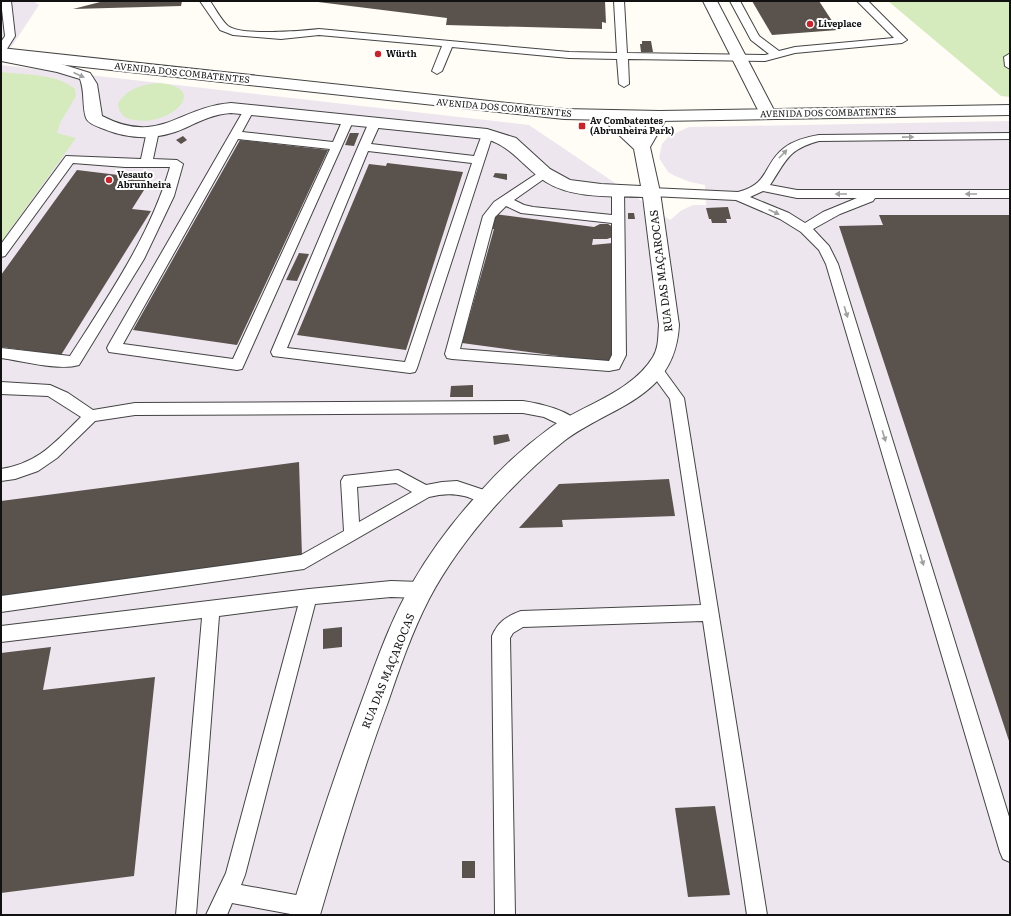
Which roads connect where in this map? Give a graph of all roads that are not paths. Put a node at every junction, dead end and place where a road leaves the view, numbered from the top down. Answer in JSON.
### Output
{"nodes":[{"id":1,"x":6,"y":1,"type":"edge"},
{"id":2,"x":205,"y":1,"type":"edge"},
{"id":3,"x":619,"y":1,"type":"edge"},
{"id":4,"x":710,"y":1,"type":"edge"},
{"id":5,"x":735,"y":1,"type":"edge"},
{"id":6,"x":862,"y":1,"type":"edge"},
{"id":7,"x":448,"y":44,"type":"junction"},
{"id":8,"x":1,"y":53,"type":"edge"},
{"id":9,"x":777,"y":55,"type":"junction"},
{"id":10,"x":622,"y":57,"type":"junction"},
{"id":11,"x":739,"y":58,"type":"junction"},
{"id":12,"x":437,"y":71,"type":"dead end"},
{"id":13,"x":624,"y":84,"type":"dead end"},
{"id":14,"x":250,"y":108,"type":"junction"},
{"id":15,"x":1010,"y":110,"type":"edge"},
{"id":16,"x":768,"y":114,"type":"junction"},
{"id":17,"x":608,"y":116,"type":"junction"},
{"id":18,"x":660,"y":116,"type":"junction"},
{"id":19,"x":348,"y":120,"type":"junction"},
{"id":20,"x":374,"y":122,"type":"junction"},
{"id":21,"x":153,"y":131,"type":"junction"},
{"id":22,"x":487,"y":134,"type":"junction"},
{"id":23,"x":236,"y":135,"type":"junction"},
{"id":24,"x":1010,"y":136,"type":"edge"},
{"id":25,"x":337,"y":146,"type":"junction"},
{"id":26,"x":364,"y":147,"type":"junction"},
{"id":27,"x":642,"y":147,"type":"junction"},
{"id":28,"x":478,"y":160,"type":"junction"},
{"id":29,"x":146,"y":162,"type":"junction"},
{"id":30,"x":544,"y":173,"type":"junction"},
{"id":31,"x":762,"y":187,"type":"junction"},
{"id":32,"x":618,"y":190,"type":"junction"},
{"id":33,"x":651,"y":192,"type":"junction"},
{"id":34,"x":886,"y":194,"type":"junction"},
{"id":35,"x":1010,"y":194,"type":"edge"},
{"id":36,"x":738,"y":196,"type":"junction"},
{"id":37,"x":505,"y":200,"type":"junction"},
{"id":38,"x":618,"y":220,"type":"junction"},
{"id":39,"x":805,"y":229,"type":"junction"},
{"id":40,"x":1,"y":253,"type":"edge"},
{"id":41,"x":1,"y":353,"type":"edge"},
{"id":42,"x":654,"y":369,"type":"junction"},
{"id":43,"x":1,"y":388,"type":"edge"},
{"id":44,"x":91,"y":416,"type":"junction"},
{"id":45,"x":573,"y":425,"type":"junction"},
{"id":46,"x":1,"y":475,"type":"edge"},
{"id":47,"x":425,"y":492,"type":"junction"},
{"id":48,"x":488,"y":498,"type":"junction"},
{"id":49,"x":352,"y":534,"type":"junction"},
{"id":50,"x":421,"y":590,"type":"junction"},
{"id":51,"x":309,"y":597,"type":"junction"},
{"id":52,"x":1,"y":604,"type":"edge"},
{"id":53,"x":211,"y":609,"type":"junction"},
{"id":54,"x":710,"y":613,"type":"junction"},
{"id":55,"x":1,"y":634,"type":"edge"},
{"id":56,"x":1010,"y":852,"type":"edge"},
{"id":57,"x":227,"y":892,"type":"junction"},
{"id":58,"x":306,"y":911,"type":"edge"},
{"id":59,"x":186,"y":915,"type":"edge"},
{"id":60,"x":216,"y":915,"type":"edge"},
{"id":61,"x":505,"y":915,"type":"edge"},
{"id":62,"x":757,"y":915,"type":"edge"}],
"edges":[{"from":1,"to":8,"type":"lane"},
{"from":2,"to":7,"type":"lane"},
{"from":3,"to":10,"type":"lane"},
{"from":4,"to":11,"type":"street"},
{"from":5,"to":9,"type":"lane"},
{"from":6,"to":9,"type":"lane"},
{"from":7,"to":10,"type":"lane"},
{"from":7,"to":12,"type":"lane"},
{"from":8,"to":17,"type":"street","name":"AVENIDA DOS COMBATENTES"},
{"from":8,"to":21,"type":"street","one_way":true},
{"from":9,"to":11,"type":"lane"},
{"from":10,"to":11,"type":"lane"},
{"from":10,"to":13,"type":"lane"},
{"from":11,"to":16,"type":"street"},
{"from":14,"to":19,"type":"street"},
{"from":14,"to":21,"type":"street"},
{"from":14,"to":23,"type":"lane"},
{"from":15,"to":16,"type":"street","name":"AVENIDA DOS COMBATENTES"},
{"from":16,"to":18,"type":"street","name":"AVENIDA DOS COMBATENTES"},
{"from":17,"to":18,"type":"street","name":"AVENIDA DOS COMBATENTES"},
{"from":17,"to":27,"type":"street"},
{"from":18,"to":27,"type":"street"},
{"from":19,"to":20,"type":"street"},
{"from":19,"to":25,"type":"lane"},
{"from":20,"to":22,"type":"street"},
{"from":20,"to":26,"type":"lane"},
{"from":21,"to":29,"type":"lane"},
{"from":22,"to":28,"type":"lane"},
{"from":22,"to":30,"type":"street"},
{"from":23,"to":25,"type":"lane"},
{"from":23,"to":25,"type":"lane"},
{"from":31,"to":24,"type":"lane","one_way":true},
{"from":26,"to":28,"type":"lane"},
{"from":26,"to":28,"type":"lane"},
{"from":27,"to":33,"type":"street","name":"RUA DAS MAÇAROCAS"},
{"from":29,"to":40,"type":"lane"},
{"from":29,"to":41,"type":"lane"},
{"from":30,"to":32,"type":"street"},
{"from":30,"to":37,"type":"lane"},
{"from":34,"to":31,"type":"lane","one_way":true},
{"from":31,"to":36,"type":"lane"},
{"from":32,"to":33,"type":"street"},
{"from":32,"to":38,"type":"lane"},
{"from":33,"to":36,"type":"lane"},
{"from":33,"to":42,"type":"street","name":"RUA DAS MAÇAROCAS"},
{"from":35,"to":34,"type":"lane","one_way":true},
{"from":34,"to":39,"type":"lane"},
{"from":36,"to":39,"type":"lane","one_way":true},
{"from":37,"to":38,"type":"lane"},
{"from":37,"to":38,"type":"lane"},
{"from":39,"to":56,"type":"lane","one_way":true},
{"from":42,"to":45,"type":"street","name":"RUA DAS MAÇAROCAS"},
{"from":42,"to":54,"type":"lane"},
{"from":43,"to":44,"type":"lane"},
{"from":44,"to":45,"type":"lane"},
{"from":44,"to":46,"type":"lane"},
{"from":45,"to":48,"type":"street","name":"RUA DAS MAÇAROCAS"},
{"from":47,"to":48,"type":"lane"},
{"from":47,"to":49,"type":"lane"},
{"from":47,"to":49,"type":"lane"},
{"from":48,"to":50,"type":"street","name":"RUA DAS MAÇAROCAS"},
{"from":49,"to":52,"type":"lane"},
{"from":50,"to":51,"type":"lane"},
{"from":50,"to":58,"type":"street","name":"RUA DAS MAÇAROCAS"},
{"from":51,"to":53,"type":"lane"},
{"from":51,"to":57,"type":"lane"},
{"from":53,"to":55,"type":"lane"},
{"from":53,"to":59,"type":"lane"},
{"from":54,"to":61,"type":"lane"},
{"from":54,"to":62,"type":"lane"},
{"from":57,"to":58,"type":"lane"},
{"from":57,"to":60,"type":"lane"}]}
